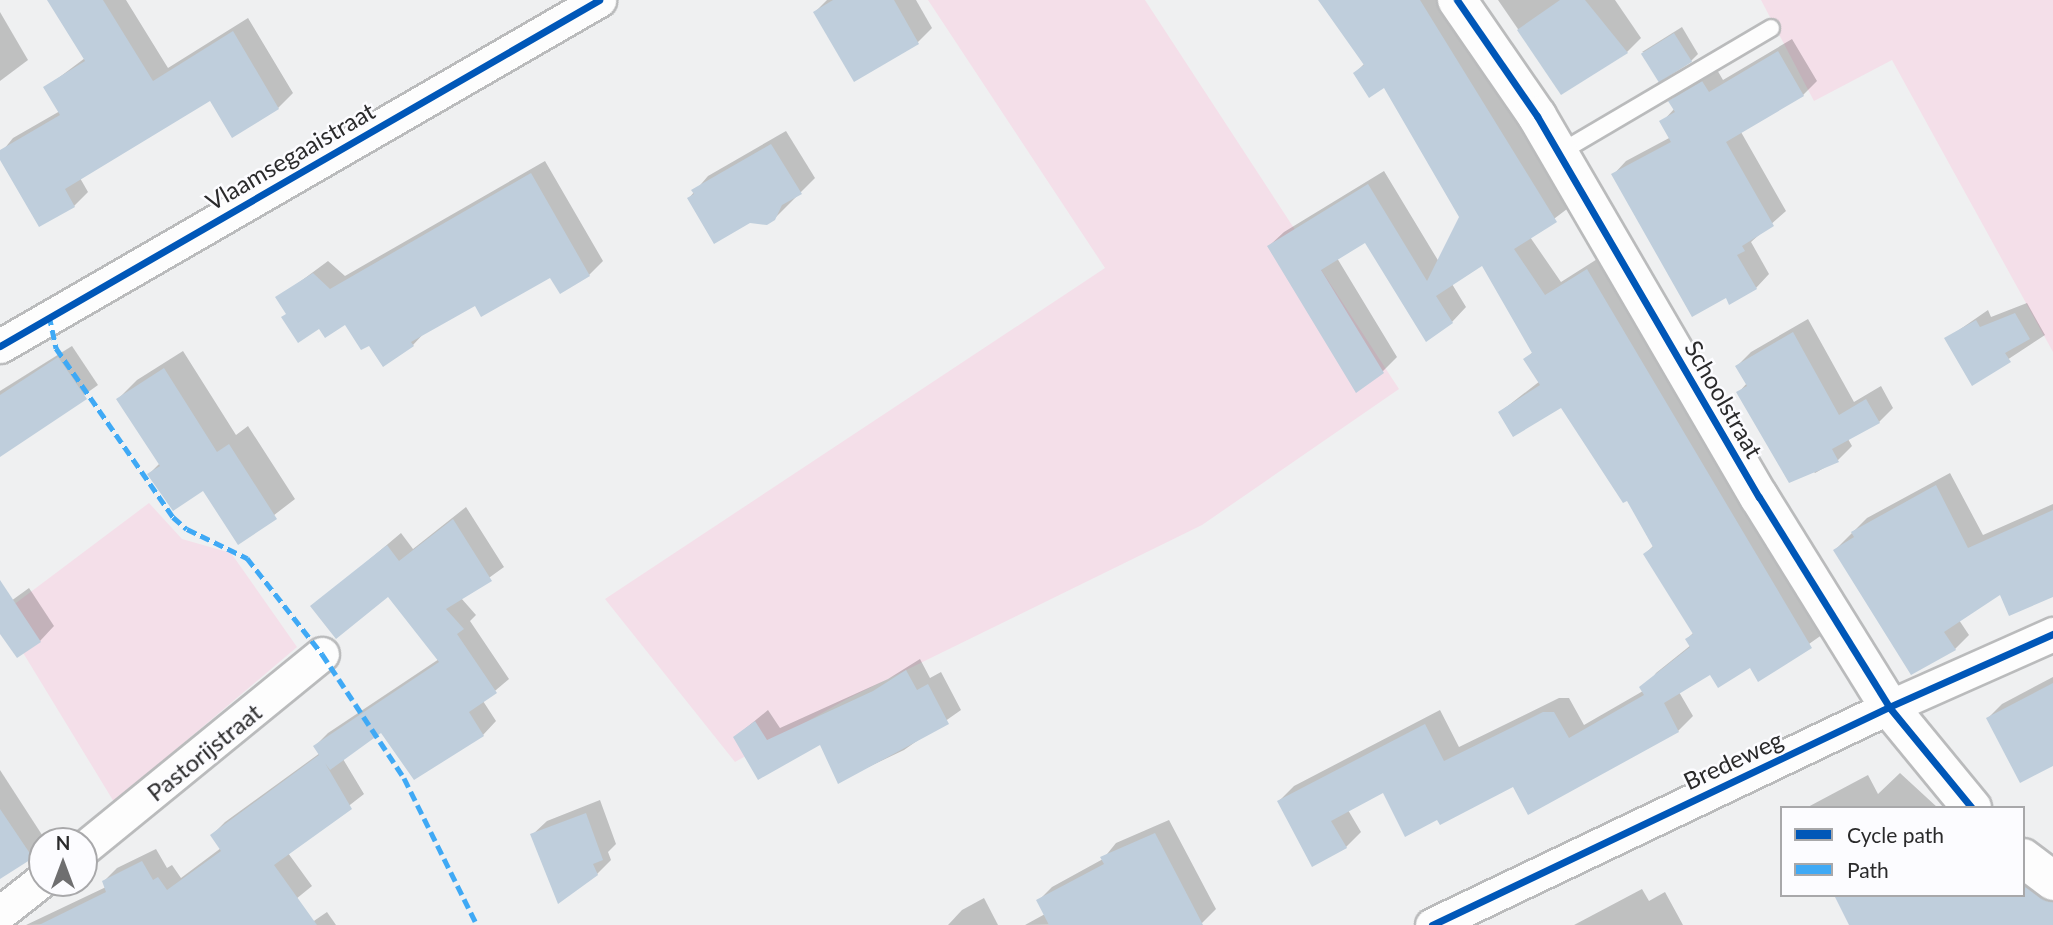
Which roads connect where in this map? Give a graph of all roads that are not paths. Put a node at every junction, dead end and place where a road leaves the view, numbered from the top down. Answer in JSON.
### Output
{"nodes":[{"id":1,"x":599,"y":0,"type":"edge"},
{"id":2,"x":1457,"y":0,"type":"edge"},
{"id":3,"x":1771,"y":28,"type":"dead end"},
{"id":4,"x":1559,"y":153,"type":"junction"},
{"id":5,"x":0,"y":346,"type":"edge"},
{"id":6,"x":2053,"y":634,"type":"edge"},
{"id":7,"x":322,"y":654,"type":"dead end"},
{"id":8,"x":1889,"y":707,"type":"junction"},
{"id":9,"x":1970,"y":806,"type":"edge"},
{"id":10,"x":98,"y":837,"type":"edge"},
{"id":11,"x":2025,"y":860,"type":"edge"},
{"id":12,"x":2053,"y":881,"type":"edge"},
{"id":13,"x":28,"y":891,"type":"edge"},
{"id":14,"x":0,"y":913,"type":"edge"},
{"id":15,"x":1432,"y":925,"type":"edge"}],
"edges":[{"from":1,"to":5,"type":"street","name":"Vlaamsegaaistraat"},
{"from":2,"to":4,"type":"street","name":"Schoolstraat"},
{"from":3,"to":4,"type":"lane"},
{"from":4,"to":8,"type":"street","name":"Schoolstraat"},
{"from":6,"to":8,"type":"street","name":"Bredeweg"},
{"from":7,"to":10,"type":"street","name":"Pastorijstraat"},
{"from":8,"to":9,"type":"street","name":"Schoolstraat"},
{"from":8,"to":15,"type":"street","name":"Bredeweg"},
{"from":11,"to":12,"type":"street"},
{"from":13,"to":14,"type":"street"}]}
